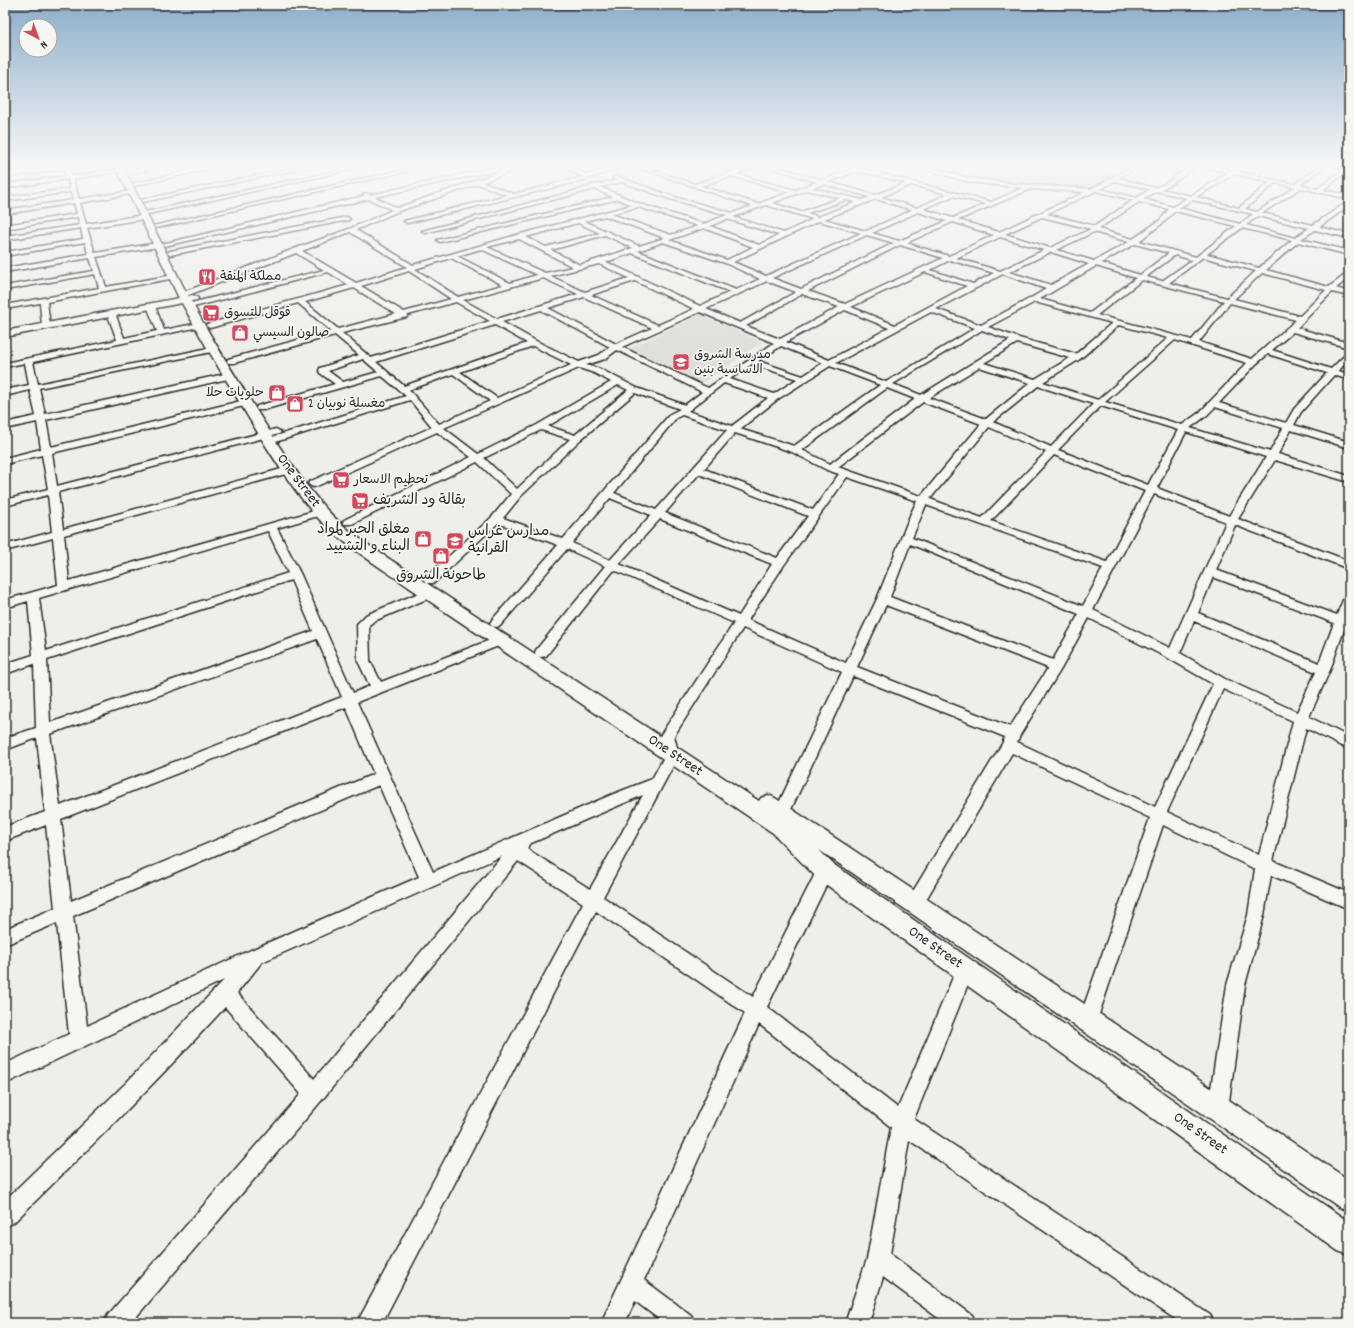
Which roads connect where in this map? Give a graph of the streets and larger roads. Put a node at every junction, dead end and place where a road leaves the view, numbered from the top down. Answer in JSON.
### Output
{"nodes":[{"id":1,"x":64,"y":229,"type":"edge"},
{"id":2,"x":84,"y":229,"type":"edge"},
{"id":3,"x":121,"y":229,"type":"edge"},
{"id":4,"x":152,"y":229,"type":"edge"},
{"id":5,"x":154,"y":229,"type":"edge"},
{"id":6,"x":421,"y":229,"type":"edge"},
{"id":7,"x":433,"y":229,"type":"edge"},
{"id":8,"x":486,"y":229,"type":"edge"},
{"id":9,"x":547,"y":229,"type":"edge"},
{"id":10,"x":597,"y":229,"type":"edge"},
{"id":11,"x":641,"y":229,"type":"edge"},
{"id":12,"x":695,"y":229,"type":"edge"},
{"id":13,"x":712,"y":229,"type":"edge"},
{"id":14,"x":768,"y":229,"type":"edge"},
{"id":15,"x":798,"y":229,"type":"edge"},
{"id":16,"x":850,"y":229,"type":"edge"},
{"id":17,"x":872,"y":229,"type":"edge"},
{"id":18,"x":932,"y":229,"type":"edge"},
{"id":19,"x":981,"y":229,"type":"edge"},
{"id":20,"x":1009,"y":229,"type":"edge"},
{"id":21,"x":1095,"y":229,"type":"joint"},
{"id":22,"x":1151,"y":229,"type":"edge"},
{"id":23,"x":1238,"y":229,"type":"edge"},
{"id":24,"x":1253,"y":229,"type":"edge"},
{"id":25,"x":1313,"y":229,"type":"edge"},
{"id":26,"x":1319,"y":229,"type":"edge"},
{"id":27,"x":351,"y":230,"type":"joint"},
{"id":28,"x":425,"y":231,"type":"junction"},
{"id":29,"x":606,"y":233,"type":"junction"},
{"id":30,"x":863,"y":233,"type":"junction"},
{"id":31,"x":998,"y":234,"type":"junction"},
{"id":32,"x":786,"y":235,"type":"junction"},
{"id":33,"x":519,"y":236,"type":"junction"},
{"id":34,"x":1349,"y":236,"type":"edge"},
{"id":35,"x":5,"y":238,"type":"edge"},
{"id":36,"x":665,"y":239,"type":"junction"},
{"id":37,"x":86,"y":240,"type":"junction"},
{"id":38,"x":440,"y":240,"type":"junction"},
{"id":39,"x":1296,"y":240,"type":"junction"},
{"id":40,"x":1135,"y":242,"type":"junction"},
{"id":41,"x":900,"y":243,"type":"junction"},
{"id":42,"x":481,"y":247,"type":"junction"},
{"id":43,"x":759,"y":247,"type":"junction"},
{"id":44,"x":1049,"y":249,"type":"junction"},
{"id":45,"x":296,"y":250,"type":"junction"},
{"id":46,"x":546,"y":250,"type":"junction"},
{"id":47,"x":635,"y":250,"type":"junction"},
{"id":48,"x":461,"y":253,"type":"junction"},
{"id":49,"x":1174,"y":253,"type":"junction"},
{"id":50,"x":1349,"y":253,"type":"edge"},
{"id":51,"x":5,"y":254,"type":"edge"},
{"id":52,"x":93,"y":256,"type":"junction"},
{"id":53,"x":451,"y":256,"type":"junction"},
{"id":54,"x":1199,"y":257,"type":"junction"},
{"id":55,"x":951,"y":258,"type":"junction"},
{"id":56,"x":600,"y":262,"type":"junction"},
{"id":57,"x":727,"y":262,"type":"junction"},
{"id":58,"x":1095,"y":264,"type":"junction"},
{"id":59,"x":579,"y":267,"type":"junction"},
{"id":60,"x":411,"y":268,"type":"junction"},
{"id":61,"x":5,"y":270,"type":"edge"},
{"id":62,"x":330,"y":270,"type":"junction"},
{"id":63,"x":926,"y":270,"type":"junction"},
{"id":64,"x":1260,"y":271,"type":"junction"},
{"id":65,"x":97,"y":272,"type":"junction"},
{"id":66,"x":1002,"y":273,"type":"junction"},
{"id":67,"x":1349,"y":274,"type":"edge"},
{"id":68,"x":542,"y":276,"type":"junction"},
{"id":69,"x":173,"y":277,"type":"junction"},
{"id":70,"x":638,"y":278,"type":"junction"},
{"id":71,"x":765,"y":278,"type":"junction"},
{"id":72,"x":1142,"y":278,"type":"junction"},
{"id":73,"x":1164,"y":284,"type":"junction"},
{"id":74,"x":356,"y":285,"type":"junction"},
{"id":75,"x":509,"y":285,"type":"junction"},
{"id":76,"x":973,"y":286,"type":"junction"},
{"id":77,"x":5,"y":288,"type":"edge"},
{"id":78,"x":1052,"y":288,"type":"junction"},
{"id":79,"x":103,"y":289,"type":"junction"},
{"id":80,"x":1331,"y":289,"type":"junction"},
{"id":81,"x":802,"y":291,"type":"junction"},
{"id":82,"x":735,"y":292,"type":"junction"},
{"id":83,"x":584,"y":294,"type":"junction"},
{"id":84,"x":1349,"y":294,"type":"edge"},
{"id":85,"x":190,"y":299,"type":"junction"},
{"id":86,"x":43,"y":300,"type":"junction"},
{"id":87,"x":456,"y":300,"type":"junction"},
{"id":88,"x":1034,"y":300,"type":"junction"},
{"id":89,"x":300,"y":301,"type":"junction"},
{"id":90,"x":1228,"y":301,"type":"junction"},
{"id":91,"x":150,"y":306,"type":"junction"},
{"id":92,"x":5,"y":307,"type":"edge"},
{"id":93,"x":541,"y":307,"type":"junction"},
{"id":94,"x":845,"y":307,"type":"junction"},
{"id":95,"x":700,"y":308,"type":"junction"},
{"id":96,"x":930,"y":309,"type":"junction"},
{"id":97,"x":111,"y":314,"type":"junction"},
{"id":98,"x":404,"y":315,"type":"junction"},
{"id":99,"x":1092,"y":315,"type":"junction"},
{"id":100,"x":1301,"y":319,"type":"junction"},
{"id":101,"x":496,"y":322,"type":"junction"},
{"id":102,"x":1118,"y":322,"type":"junction"},
{"id":103,"x":46,"y":326,"type":"junction"},
{"id":104,"x":204,"y":326,"type":"junction"},
{"id":105,"x":740,"y":326,"type":"junction"},
{"id":106,"x":894,"y":327,"type":"junction"},
{"id":107,"x":659,"y":328,"type":"junction"},
{"id":108,"x":981,"y":328,"type":"junction"},
{"id":109,"x":1292,"y":329,"type":"junction"},
{"id":110,"x":338,"y":332,"type":"junction"},
{"id":111,"x":161,"y":333,"type":"junction"},
{"id":112,"x":5,"y":334,"type":"edge"},
{"id":113,"x":1174,"y":337,"type":"junction"},
{"id":114,"x":1016,"y":340,"type":"junction"},
{"id":115,"x":121,"y":341,"type":"junction"},
{"id":116,"x":781,"y":342,"type":"junction"},
{"id":117,"x":1194,"y":342,"type":"junction"},
{"id":118,"x":533,"y":343,"type":"junction"},
{"id":119,"x":1349,"y":346,"type":"edge"},
{"id":120,"x":616,"y":347,"type":"junction"},
{"id":121,"x":213,"y":349,"type":"junction"},
{"id":122,"x":1267,"y":351,"type":"junction"},
{"id":123,"x":1349,"y":356,"type":"edge"},
{"id":124,"x":1077,"y":357,"type":"junction"},
{"id":125,"x":368,"y":359,"type":"junction"},
{"id":126,"x":28,"y":360,"type":"junction"},
{"id":127,"x":753,"y":362,"type":"junction"},
{"id":128,"x":1253,"y":362,"type":"junction"},
{"id":129,"x":829,"y":363,"type":"junction"},
{"id":130,"x":979,"y":364,"type":"junction"},
{"id":131,"x":5,"y":365,"type":"edge"},
{"id":132,"x":578,"y":365,"type":"junction"},
{"id":133,"x":230,"y":368,"type":"junction"},
{"id":134,"x":384,"y":372,"type":"junction"},
{"id":135,"x":455,"y":372,"type":"junction"},
{"id":136,"x":1332,"y":372,"type":"junction"},
{"id":137,"x":1349,"y":377,"type":"edge"},
{"id":138,"x":804,"y":379,"type":"junction"},
{"id":139,"x":723,"y":380,"type":"junction"},
{"id":140,"x":617,"y":382,"type":"junction"},
{"id":141,"x":1037,"y":382,"type":"junction"},
{"id":142,"x":341,"y":385,"type":"junction"},
{"id":143,"x":886,"y":385,"type":"junction"},
{"id":144,"x":34,"y":387,"type":"junction"},
{"id":145,"x":403,"y":389,"type":"junction"},
{"id":146,"x":634,"y":390,"type":"junction"},
{"id":147,"x":708,"y":391,"type":"junction"},
{"id":148,"x":5,"y":393,"type":"edge"},
{"id":149,"x":412,"y":396,"type":"junction"},
{"id":150,"x":775,"y":397,"type":"junction"},
{"id":151,"x":922,"y":398,"type":"junction"},
{"id":152,"x":496,"y":401,"type":"junction"},
{"id":153,"x":1099,"y":403,"type":"junction"},
{"id":154,"x":1214,"y":404,"type":"junction"},
{"id":155,"x":253,"y":406,"type":"junction"},
{"id":156,"x":683,"y":410,"type":"junction"},
{"id":157,"x":40,"y":418,"type":"junction"},
{"id":158,"x":987,"y":423,"type":"junction"},
{"id":159,"x":5,"y":426,"type":"edge"},
{"id":160,"x":1288,"y":426,"type":"junction"},
{"id":161,"x":540,"y":427,"type":"junction"},
{"id":162,"x":438,"y":428,"type":"junction"},
{"id":163,"x":1183,"y":429,"type":"junction"},
{"id":164,"x":732,"y":430,"type":"junction"},
{"id":165,"x":272,"y":436,"type":"junction"},
{"id":166,"x":577,"y":438,"type":"junction"},
{"id":167,"x":1349,"y":445,"type":"edge"},
{"id":168,"x":795,"y":450,"type":"junction"},
{"id":169,"x":46,"y":451,"type":"junction"},
{"id":170,"x":1051,"y":451,"type":"junction"},
{"id":171,"x":1272,"y":456,"type":"junction"},
{"id":172,"x":478,"y":458,"type":"junction"},
{"id":173,"x":5,"y":461,"type":"edge"},
{"id":174,"x":830,"y":468,"type":"junction"},
{"id":175,"x":289,"y":470,"type":"junction"},
{"id":176,"x":697,"y":470,"type":"junction"},
{"id":177,"x":846,"y":472,"type":"junction"},
{"id":178,"x":1349,"y":480,"type":"edge"},
{"id":179,"x":313,"y":484,"type":"junction"},
{"id":180,"x":1150,"y":489,"type":"junction"},
{"id":181,"x":53,"y":491,"type":"junction"},
{"id":182,"x":517,"y":494,"type":"junction"},
{"id":183,"x":608,"y":494,"type":"junction"},
{"id":184,"x":923,"y":500,"type":"junction"},
{"id":185,"x":5,"y":504,"type":"edge"},
{"id":186,"x":321,"y":512,"type":"junction"},
{"id":187,"x":658,"y":513,"type":"junction"},
{"id":188,"x":814,"y":514,"type":"junction"},
{"id":189,"x":496,"y":519,"type":"junction"},
{"id":190,"x":1232,"y":520,"type":"junction"},
{"id":191,"x":985,"y":521,"type":"junction"},
{"id":192,"x":348,"y":522,"type":"junction"},
{"id":193,"x":272,"y":526,"type":"junction"},
{"id":194,"x":57,"y":534,"type":"junction"},
{"id":195,"x":906,"y":539,"type":"junction"},
{"id":196,"x":565,"y":544,"type":"junction"},
{"id":197,"x":5,"y":548,"type":"edge"},
{"id":198,"x":780,"y":563,"type":"junction"},
{"id":199,"x":1349,"y":565,"type":"edge"},
{"id":200,"x":611,"y":566,"type":"junction"},
{"id":201,"x":1111,"y":567,"type":"junction"},
{"id":202,"x":1209,"y":572,"type":"junction"},
{"id":203,"x":295,"y":575,"type":"junction"},
{"id":204,"x":425,"y":584,"type":"junction"},
{"id":205,"x":64,"y":586,"type":"junction"},
{"id":206,"x":33,"y":596,"type":"junction"},
{"id":207,"x":883,"y":598,"type":"junction"},
{"id":208,"x":1349,"y":598,"type":"edge"},
{"id":209,"x":5,"y":604,"type":"edge"},
{"id":210,"x":1086,"y":612,"type":"junction"},
{"id":211,"x":1192,"y":615,"type":"junction"},
{"id":212,"x":740,"y":621,"type":"junction"},
{"id":213,"x":1345,"y":622,"type":"edge"},
{"id":214,"x":499,"y":632,"type":"junction"},
{"id":215,"x":320,"y":634,"type":"junction"},
{"id":216,"x":541,"y":653,"type":"junction"},
{"id":217,"x":1173,"y":655,"type":"junction"},
{"id":218,"x":40,"y":658,"type":"junction"},
{"id":219,"x":1056,"y":666,"type":"junction"},
{"id":220,"x":5,"y":669,"type":"edge"},
{"id":221,"x":848,"y":669,"type":"junction"},
{"id":222,"x":1323,"y":670,"type":"junction"},
{"id":223,"x":1220,"y":682,"type":"junction"},
{"id":224,"x":377,"y":688,"type":"junction"},
{"id":225,"x":350,"y":699,"type":"junction"},
{"id":226,"x":1301,"y":719,"type":"junction"},
{"id":227,"x":43,"y":730,"type":"junction"},
{"id":228,"x":1011,"y":739,"type":"junction"},
{"id":229,"x":5,"y":744,"type":"edge"},
{"id":230,"x":1349,"y":744,"type":"edge"},
{"id":231,"x":669,"y":746,"type":"junction"},
{"id":232,"x":384,"y":776,"type":"junction"},
{"id":233,"x":656,"y":784,"type":"junction"},
{"id":234,"x":782,"y":813,"type":"junction"},
{"id":235,"x":53,"y":816,"type":"junction"},
{"id":236,"x":1158,"y":816,"type":"junction"},
{"id":237,"x":5,"y":834,"type":"edge"},
{"id":238,"x":521,"y":846,"type":"junction"},
{"id":239,"x":1264,"y":865,"type":"junction"},
{"id":240,"x":825,"y":871,"type":"junction"},
{"id":241,"x":429,"y":882,"type":"junction"},
{"id":242,"x":593,"y":900,"type":"junction"},
{"id":243,"x":1349,"y":901,"type":"edge"},
{"id":244,"x":915,"y":903,"type":"junction"},
{"id":245,"x":64,"y":911,"type":"junction"},
{"id":246,"x":5,"y":937,"type":"edge"},
{"id":247,"x":257,"y":956,"type":"junction"},
{"id":248,"x":964,"y":969,"type":"junction"},
{"id":249,"x":225,"y":994,"type":"junction"},
{"id":250,"x":756,"y":1010,"type":"junction"},
{"id":251,"x":1088,"y":1020,"type":"junction"},
{"id":252,"x":79,"y":1038,"type":"junction"},
{"id":253,"x":8,"y":1074,"type":"edge"},
{"id":254,"x":314,"y":1094,"type":"junction"},
{"id":255,"x":1218,"y":1108,"type":"junction"},
{"id":256,"x":902,"y":1123,"type":"junction"},
{"id":257,"x":1349,"y":1197,"type":"edge"},
{"id":258,"x":5,"y":1215,"type":"edge"},
{"id":259,"x":1349,"y":1240,"type":"edge"},
{"id":260,"x":878,"y":1259,"type":"junction"},
{"id":261,"x":631,"y":1284,"type":"junction"},
{"id":262,"x":116,"y":1323,"type":"edge"},
{"id":263,"x":369,"y":1323,"type":"edge"},
{"id":264,"x":613,"y":1323,"type":"edge"},
{"id":265,"x":683,"y":1323,"type":"edge"},
{"id":266,"x":857,"y":1323,"type":"edge"},
{"id":267,"x":964,"y":1323,"type":"edge"},
{"id":268,"x":1202,"y":1323,"type":"edge"}],
"edges":[{"from":1,"to":35,"type":"street"},
{"from":2,"to":37,"type":"street"},
{"from":3,"to":52,"type":"street"},
{"from":4,"to":69,"type":"street","name":"One Street"},
{"from":5,"to":85,"type":"street","name":"One Street"},
{"from":6,"to":28,"type":"street"},
{"from":7,"to":28,"type":"street"},
{"from":8,"to":38,"type":"street"},
{"from":9,"to":33,"type":"street"},
{"from":10,"to":29,"type":"street"},
{"from":11,"to":36,"type":"street"},
{"from":12,"to":36,"type":"street"},
{"from":13,"to":43,"type":"street"},
{"from":14,"to":32,"type":"street"},
{"from":15,"to":32,"type":"street"},
{"from":16,"to":30,"type":"street"},
{"from":17,"to":30,"type":"street"},
{"from":18,"to":41,"type":"street"},
{"from":19,"to":31,"type":"street"},
{"from":20,"to":31,"type":"street"},
{"from":21,"to":40,"type":"street"},
{"from":21,"to":44,"type":"street"},
{"from":22,"to":40,"type":"street"},
{"from":23,"to":54,"type":"street"},
{"from":24,"to":39,"type":"street"},
{"from":25,"to":39,"type":"street"},
{"from":26,"to":34,"type":"street"},
{"from":27,"to":45,"type":"street"},
{"from":27,"to":60,"type":"street"},
{"from":28,"to":38,"type":"street"},
{"from":29,"to":46,"type":"street"},
{"from":29,"to":47,"type":"street"},
{"from":30,"to":41,"type":"street"},
{"from":30,"to":71,"type":"street"},
{"from":31,"to":44,"type":"street"},
{"from":31,"to":55,"type":"street"},
{"from":32,"to":43,"type":"street"},
{"from":33,"to":42,"type":"street"},
{"from":33,"to":46,"type":"street"},
{"from":36,"to":47,"type":"street"},
{"from":36,"to":57,"type":"street"},
{"from":37,"to":51,"type":"street"},
{"from":37,"to":52,"type":"street"},
{"from":38,"to":48,"type":"street"},
{"from":39,"to":50,"type":"street"},
{"from":39,"to":64,"type":"street"},
{"from":40,"to":49,"type":"street"},
{"from":40,"to":58,"type":"street"},
{"from":41,"to":55,"type":"street"},
{"from":41,"to":81,"type":"street"},
{"from":42,"to":48,"type":"street"},
{"from":42,"to":68,"type":"street"},
{"from":43,"to":57,"type":"street"},
{"from":44,"to":58,"type":"street"},
{"from":44,"to":66,"type":"street"},
{"from":45,"to":62,"type":"street"},
{"from":45,"to":85,"type":"street"},
{"from":46,"to":59,"type":"street"},
{"from":47,"to":56,"type":"street"},
{"from":47,"to":82,"type":"street"},
{"from":48,"to":53,"type":"street"},
{"from":49,"to":54,"type":"street"},
{"from":49,"to":72,"type":"street"},
{"from":52,"to":61,"type":"street"},
{"from":52,"to":65,"type":"street"},
{"from":53,"to":60,"type":"street"},
{"from":53,"to":75,"type":"street"},
{"from":54,"to":64,"type":"street"},
{"from":54,"to":73,"type":"street"},
{"from":55,"to":63,"type":"street"},
{"from":55,"to":66,"type":"street"},
{"from":56,"to":59,"type":"street"},
{"from":56,"to":70,"type":"street"},
{"from":57,"to":71,"type":"street"},
{"from":58,"to":72,"type":"street"},
{"from":58,"to":78,"type":"street"},
{"from":59,"to":68,"type":"street"},
{"from":60,"to":74,"type":"street"},
{"from":60,"to":87,"type":"street"},
{"from":62,"to":74,"type":"street"},
{"from":62,"to":85,"type":"street"},
{"from":63,"to":76,"type":"street"},
{"from":63,"to":94,"type":"street"},
{"from":64,"to":80,"type":"street"},
{"from":64,"to":90,"type":"street"},
{"from":65,"to":77,"type":"street"},
{"from":65,"to":79,"type":"street"},
{"from":66,"to":76,"type":"street"},
{"from":66,"to":78,"type":"street"},
{"from":67,"to":80,"type":"street"},
{"from":68,"to":75,"type":"street"},
{"from":68,"to":83,"type":"street"},
{"from":69,"to":79,"type":"street"},
{"from":69,"to":85,"type":"street","name":"One Street"},
{"from":70,"to":83,"type":"street"},
{"from":70,"to":95,"type":"street"},
{"from":71,"to":81,"type":"street"},
{"from":71,"to":82,"type":"street"},
{"from":72,"to":73,"type":"street"},
{"from":72,"to":99,"type":"street"},
{"from":73,"to":90,"type":"street"},
{"from":74,"to":89,"type":"street"},
{"from":74,"to":98,"type":"street"},
{"from":75,"to":87,"type":"street"},
{"from":76,"to":96,"type":"street"},
{"from":78,"to":88,"type":"street"},
{"from":79,"to":86,"type":"street"},
{"from":80,"to":84,"type":"street"},
{"from":80,"to":100,"type":"street"},
{"from":81,"to":94,"type":"street"},
{"from":81,"to":105,"type":"street"},
{"from":82,"to":95,"type":"street"},
{"from":83,"to":93,"type":"street"},
{"from":83,"to":107,"type":"street"},
{"from":85,"to":91,"type":"street"},
{"from":85,"to":104,"type":"street","name":"One Street"},
{"from":86,"to":92,"type":"street"},
{"from":86,"to":103,"type":"street"},
{"from":87,"to":98,"type":"street"},
{"from":87,"to":101,"type":"street"},
{"from":88,"to":99,"type":"street"},
{"from":88,"to":108,"type":"street"},
{"from":89,"to":104,"type":"street"},
{"from":89,"to":110,"type":"street"},
{"from":90,"to":100,"type":"street"},
{"from":90,"to":117,"type":"street"},
{"from":91,"to":97,"type":"street"},
{"from":91,"to":111,"type":"street"},
{"from":93,"to":101,"type":"street"},
{"from":93,"to":120,"type":"street"},
{"from":94,"to":106,"type":"street"},
{"from":94,"to":116,"type":"street"},
{"from":95,"to":105,"type":"street"},
{"from":95,"to":107,"type":"street"},
{"from":96,"to":106,"type":"street"},
{"from":96,"to":108,"type":"street"},
{"from":97,"to":103,"type":"street"},
{"from":97,"to":115,"type":"street"},
{"from":98,"to":110,"type":"street"},
{"from":99,"to":102,"type":"street"},
{"from":100,"to":109,"type":"street"},
{"from":101,"to":118,"type":"street"},
{"from":101,"to":125,"type":"street"},
{"from":102,"to":113,"type":"street"},
{"from":102,"to":124,"type":"street"},
{"from":103,"to":112,"type":"street"},
{"from":104,"to":111,"type":"street"},
{"from":104,"to":121,"type":"street","name":"One Street"},
{"from":104,"to":133,"type":"street","name":"One Street"},
{"from":105,"to":116,"type":"street"},
{"from":106,"to":129,"type":"street"},
{"from":107,"to":120,"type":"street"},
{"from":108,"to":114,"type":"street"},
{"from":108,"to":143,"type":"street"},
{"from":109,"to":119,"type":"street"},
{"from":109,"to":122,"type":"street"},
{"from":110,"to":125,"type":"street"},
{"from":110,"to":133,"type":"street"},
{"from":111,"to":115,"type":"street"},
{"from":113,"to":117,"type":"street"},
{"from":113,"to":153,"type":"street"},
{"from":114,"to":124,"type":"street"},
{"from":114,"to":130,"type":"street"},
{"from":115,"to":126,"type":"street"},
{"from":116,"to":127,"type":"street"},
{"from":116,"to":129,"type":"street"},
{"from":117,"to":128,"type":"street"},
{"from":118,"to":132,"type":"street"},
{"from":118,"to":135,"type":"street"},
{"from":120,"to":132,"type":"street"},
{"from":120,"to":147,"type":"street"},
{"from":121,"to":133,"type":"street","name":"One Street"},
{"from":121,"to":144,"type":"street"},
{"from":122,"to":128,"type":"street"},
{"from":122,"to":136,"type":"street"},
{"from":123,"to":136,"type":"street"},
{"from":124,"to":141,"type":"street"},
{"from":125,"to":134,"type":"street"},
{"from":125,"to":142,"type":"street"},
{"from":126,"to":131,"type":"street"},
{"from":126,"to":144,"type":"street"},
{"from":127,"to":138,"type":"street"},
{"from":127,"to":139,"type":"street"},
{"from":128,"to":154,"type":"street"},
{"from":129,"to":138,"type":"street"},
{"from":129,"to":143,"type":"street"},
{"from":130,"to":141,"type":"street"},
{"from":130,"to":151,"type":"street"},
{"from":132,"to":140,"type":"street"},
{"from":132,"to":152,"type":"street"},
{"from":133,"to":155,"type":"street","name":"One Street"},
{"from":133,"to":157,"type":"street"},
{"from":134,"to":142,"type":"street"},
{"from":134,"to":145,"type":"street"},
{"from":135,"to":145,"type":"street"},
{"from":135,"to":152,"type":"street"},
{"from":136,"to":137,"type":"street"},
{"from":136,"to":160,"type":"street"},
{"from":138,"to":150,"type":"street"},
{"from":139,"to":147,"type":"street"},
{"from":139,"to":150,"type":"street"},
{"from":140,"to":146,"type":"street"},
{"from":140,"to":161,"type":"street"},
{"from":141,"to":153,"type":"street"},
{"from":141,"to":158,"type":"street"},
{"from":142,"to":155,"type":"street"},
{"from":143,"to":151,"type":"street"},
{"from":143,"to":168,"type":"street"},
{"from":144,"to":148,"type":"street"},
{"from":144,"to":157,"type":"street"},
{"from":145,"to":149,"type":"street"},
{"from":146,"to":156,"type":"street"},
{"from":146,"to":166,"type":"street"},
{"from":147,"to":156,"type":"street"},
{"from":149,"to":162,"type":"street"},
{"from":149,"to":165,"type":"street"},
{"from":150,"to":164,"type":"street"},
{"from":151,"to":158,"type":"street"},
{"from":151,"to":174,"type":"street"},
{"from":152,"to":162,"type":"street"},
{"from":153,"to":163,"type":"street"},
{"from":153,"to":170,"type":"street"},
{"from":154,"to":160,"type":"street"},
{"from":154,"to":163,"type":"street"},
{"from":155,"to":165,"type":"street","name":"One Street"},
{"from":155,"to":169,"type":"street"},
{"from":156,"to":164,"type":"street"},
{"from":156,"to":183,"type":"street"},
{"from":157,"to":159,"type":"street"},
{"from":157,"to":169,"type":"street"},
{"from":158,"to":170,"type":"street"},
{"from":158,"to":184,"type":"street"},
{"from":160,"to":167,"type":"street"},
{"from":160,"to":171,"type":"street"},
{"from":161,"to":166,"type":"street"},
{"from":161,"to":172,"type":"street"},
{"from":162,"to":172,"type":"street"},
{"from":162,"to":179,"type":"street"},
{"from":163,"to":171,"type":"street"},
{"from":163,"to":180,"type":"street"},
{"from":164,"to":168,"type":"street"},
{"from":164,"to":176,"type":"street"},
{"from":165,"to":175,"type":"street","name":"One Street"},
{"from":165,"to":179,"type":"street","name":"One Street"},
{"from":165,"to":181,"type":"street"},
{"from":166,"to":182,"type":"street"},
{"from":168,"to":174,"type":"street"},
{"from":169,"to":173,"type":"street"},
{"from":169,"to":181,"type":"street"},
{"from":170,"to":180,"type":"street"},
{"from":170,"to":191,"type":"street"},
{"from":171,"to":178,"type":"street"},
{"from":171,"to":190,"type":"street"},
{"from":172,"to":182,"type":"street"},
{"from":172,"to":192,"type":"street"},
{"from":174,"to":177,"type":"street"},
{"from":175,"to":186,"type":"street","name":"One Street"},
{"from":175,"to":194,"type":"street"},
{"from":176,"to":187,"type":"street"},
{"from":176,"to":188,"type":"street"},
{"from":177,"to":184,"type":"street"},
{"from":177,"to":188,"type":"street"},
{"from":179,"to":192,"type":"street","name":"One Street"},
{"from":180,"to":190,"type":"street"},
{"from":180,"to":201,"type":"street"},
{"from":181,"to":185,"type":"street"},
{"from":181,"to":194,"type":"street"},
{"from":182,"to":189,"type":"street"},
{"from":183,"to":187,"type":"street"},
{"from":183,"to":196,"type":"street"},
{"from":184,"to":191,"type":"street"},
{"from":184,"to":195,"type":"street"},
{"from":186,"to":193,"type":"street"},
{"from":186,"to":204,"type":"street","name":"One Street"},
{"from":187,"to":198,"type":"street"},
{"from":187,"to":200,"type":"street"},
{"from":188,"to":198,"type":"street"},
{"from":189,"to":196,"type":"street"},
{"from":189,"to":204,"type":"street"},
{"from":190,"to":199,"type":"street"},
{"from":190,"to":202,"type":"street"},
{"from":191,"to":201,"type":"street"},
{"from":192,"to":204,"type":"street","name":"One Street"},
{"from":193,"to":203,"type":"street"},
{"from":193,"to":205,"type":"street"},
{"from":194,"to":197,"type":"street"},
{"from":194,"to":205,"type":"street"},
{"from":195,"to":207,"type":"street"},
{"from":195,"to":210,"type":"street"},
{"from":196,"to":200,"type":"street"},
{"from":196,"to":214,"type":"street"},
{"from":198,"to":212,"type":"street"},
{"from":200,"to":212,"type":"street"},
{"from":200,"to":216,"type":"street"},
{"from":201,"to":210,"type":"street"},
{"from":202,"to":211,"type":"street"},
{"from":202,"to":213,"type":"street"},
{"from":203,"to":215,"type":"street"},
{"from":203,"to":218,"type":"street"},
{"from":204,"to":214,"type":"street","name":"One Street"},
{"from":204,"to":224,"type":"street"},
{"from":205,"to":206,"type":"street"},
{"from":206,"to":209,"type":"street"},
{"from":206,"to":218,"type":"street"},
{"from":207,"to":219,"type":"street"},
{"from":207,"to":221,"type":"street"},
{"from":208,"to":213,"type":"street"},
{"from":210,"to":217,"type":"street"},
{"from":210,"to":219,"type":"street"},
{"from":211,"to":217,"type":"street"},
{"from":211,"to":222,"type":"street"},
{"from":212,"to":221,"type":"street"},
{"from":212,"to":231,"type":"street"},
{"from":213,"to":222,"type":"street"},
{"from":214,"to":216,"type":"street","name":"One Street"},
{"from":214,"to":224,"type":"street"},
{"from":214,"to":231,"type":"street","name":"One Street"},
{"from":215,"to":225,"type":"street"},
{"from":215,"to":227,"type":"street"},
{"from":216,"to":231,"type":"street","name":"One Street"},
{"from":217,"to":223,"type":"street"},
{"from":218,"to":220,"type":"street"},
{"from":218,"to":227,"type":"street"},
{"from":219,"to":228,"type":"street"},
{"from":221,"to":228,"type":"street"},
{"from":221,"to":234,"type":"street"},
{"from":222,"to":226,"type":"street"},
{"from":223,"to":226,"type":"street"},
{"from":223,"to":236,"type":"street"},
{"from":224,"to":225,"type":"street"},
{"from":225,"to":232,"type":"street"},
{"from":225,"to":235,"type":"street"},
{"from":226,"to":230,"type":"street"},
{"from":226,"to":239,"type":"street"},
{"from":227,"to":229,"type":"street"},
{"from":227,"to":235,"type":"street"},
{"from":228,"to":236,"type":"street"},
{"from":228,"to":244,"type":"street"},
{"from":231,"to":233,"type":"street"},
{"from":231,"to":234,"type":"street","name":"One Street"},
{"from":231,"to":240,"type":"street","name":"One Street"},
{"from":232,"to":241,"type":"street"},
{"from":232,"to":245,"type":"street"},
{"from":233,"to":238,"type":"street"},
{"from":233,"to":242,"type":"street"},
{"from":234,"to":244,"type":"street","name":"One Street"},
{"from":235,"to":237,"type":"street"},
{"from":235,"to":245,"type":"street"},
{"from":236,"to":239,"type":"street"},
{"from":236,"to":251,"type":"street"},
{"from":238,"to":241,"type":"street"},
{"from":238,"to":242,"type":"street"},
{"from":238,"to":254,"type":"street"},
{"from":239,"to":243,"type":"street"},
{"from":239,"to":255,"type":"street"},
{"from":240,"to":248,"type":"street","name":"One Street"},
{"from":240,"to":250,"type":"street"},
{"from":241,"to":247,"type":"street"},
{"from":242,"to":250,"type":"street"},
{"from":242,"to":263,"type":"street"},
{"from":244,"to":251,"type":"street","name":"One Street"},
{"from":245,"to":246,"type":"street"},
{"from":245,"to":252,"type":"street"},
{"from":247,"to":249,"type":"street"},
{"from":247,"to":252,"type":"street"},
{"from":248,"to":256,"type":"street"},
{"from":248,"to":259,"type":"street","name":"One Street"},
{"from":249,"to":254,"type":"street"},
{"from":249,"to":258,"type":"street"},
{"from":250,"to":256,"type":"street"},
{"from":250,"to":261,"type":"street"},
{"from":251,"to":255,"type":"street","name":"One Street"},
{"from":252,"to":253,"type":"street"},
{"from":254,"to":262,"type":"street"},
{"from":255,"to":257,"type":"street","name":"One Street"},
{"from":256,"to":260,"type":"street"},
{"from":256,"to":268,"type":"street"},
{"from":260,"to":266,"type":"street"},
{"from":260,"to":267,"type":"street"},
{"from":261,"to":264,"type":"street"},
{"from":261,"to":265,"type":"street"}]}
